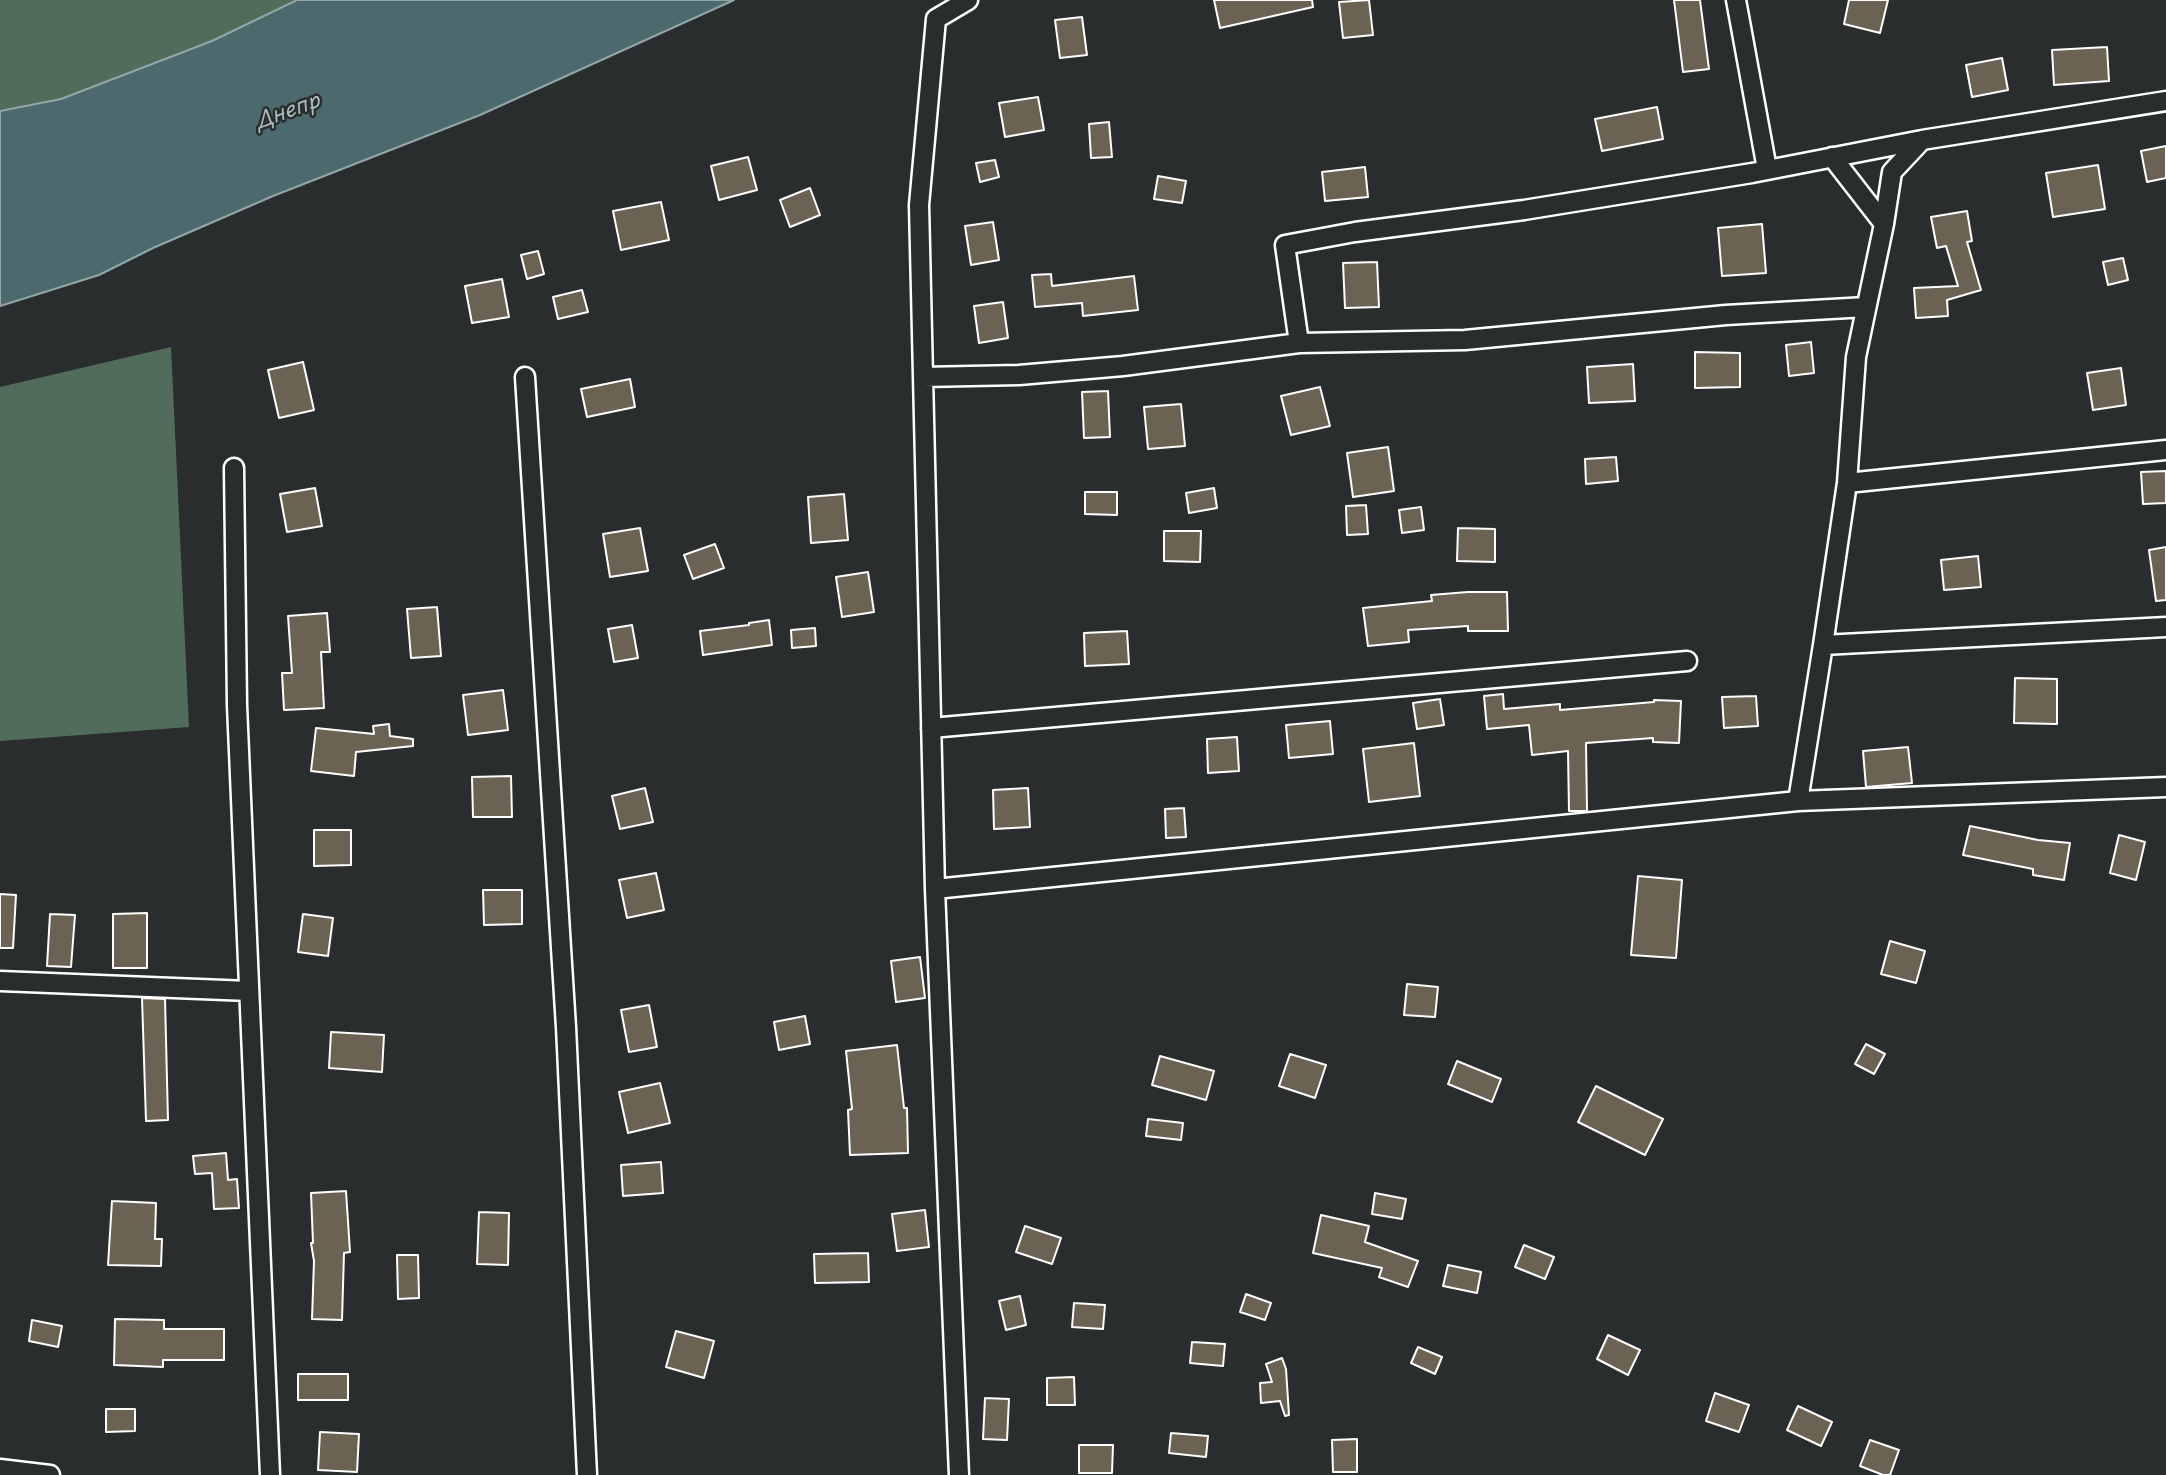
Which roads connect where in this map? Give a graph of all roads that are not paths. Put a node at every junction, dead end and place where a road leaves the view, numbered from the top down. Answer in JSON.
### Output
{"nodes":[{"id":1,"x":968,"y":0,"type":"edge"},
{"id":2,"x":1736,"y":0,"type":"edge"},
{"id":3,"x":2166,"y":101,"type":"edge"},
{"id":4,"x":1922,"y":140,"type":"junction"},
{"id":5,"x":1832,"y":157,"type":"junction"},
{"id":6,"x":1767,"y":169,"type":"junction"},
{"id":7,"x":1884,"y":223,"type":"junction"},
{"id":8,"x":1866,"y":307,"type":"junction"},
{"id":9,"x":1299,"y":342,"type":"junction"},
{"id":10,"x":525,"y":377,"type":"dead end"},
{"id":11,"x":923,"y":377,"type":"junction"},
{"id":12,"x":2166,"y":450,"type":"edge"},
{"id":13,"x":234,"y":468,"type":"dead end"},
{"id":14,"x":1847,"y":483,"type":"junction"},
{"id":15,"x":2166,"y":627,"type":"edge"},
{"id":16,"x":1823,"y":645,"type":"junction"},
{"id":17,"x":1687,"y":661,"type":"dead end"},
{"id":18,"x":931,"y":729,"type":"junction"},
{"id":19,"x":2166,"y":787,"type":"edge"},
{"id":20,"x":1798,"y":801,"type":"junction"},
{"id":21,"x":935,"y":889,"type":"junction"},
{"id":22,"x":0,"y":981,"type":"edge"},
{"id":23,"x":249,"y":991,"type":"junction"},
{"id":24,"x":0,"y":1469,"type":"edge"},
{"id":25,"x":50,"y":1475,"type":"edge"},
{"id":26,"x":270,"y":1475,"type":"edge"},
{"id":27,"x":587,"y":1475,"type":"edge"},
{"id":28,"x":959,"y":1475,"type":"edge"}],
"edges":[{"from":1,"to":11,"type":"street"},
{"from":2,"to":6,"type":"street"},
{"from":3,"to":4,"type":"street"},
{"from":4,"to":5,"type":"street"},
{"from":4,"to":7,"type":"street"},
{"from":5,"to":6,"type":"street"},
{"from":5,"to":7,"type":"street"},
{"from":6,"to":9,"type":"street"},
{"from":7,"to":8,"type":"street"},
{"from":8,"to":9,"type":"street"},
{"from":8,"to":14,"type":"street"},
{"from":9,"to":11,"type":"street"},
{"from":10,"to":27,"type":"street"},
{"from":11,"to":18,"type":"street"},
{"from":12,"to":14,"type":"street"},
{"from":13,"to":23,"type":"street"},
{"from":14,"to":16,"type":"street"},
{"from":15,"to":16,"type":"street"},
{"from":16,"to":20,"type":"street"},
{"from":17,"to":18,"type":"street"},
{"from":18,"to":21,"type":"street"},
{"from":19,"to":20,"type":"street"},
{"from":20,"to":21,"type":"street"},
{"from":21,"to":28,"type":"street"},
{"from":22,"to":23,"type":"street"},
{"from":23,"to":26,"type":"street"},
{"from":24,"to":25,"type":"street"}]}
